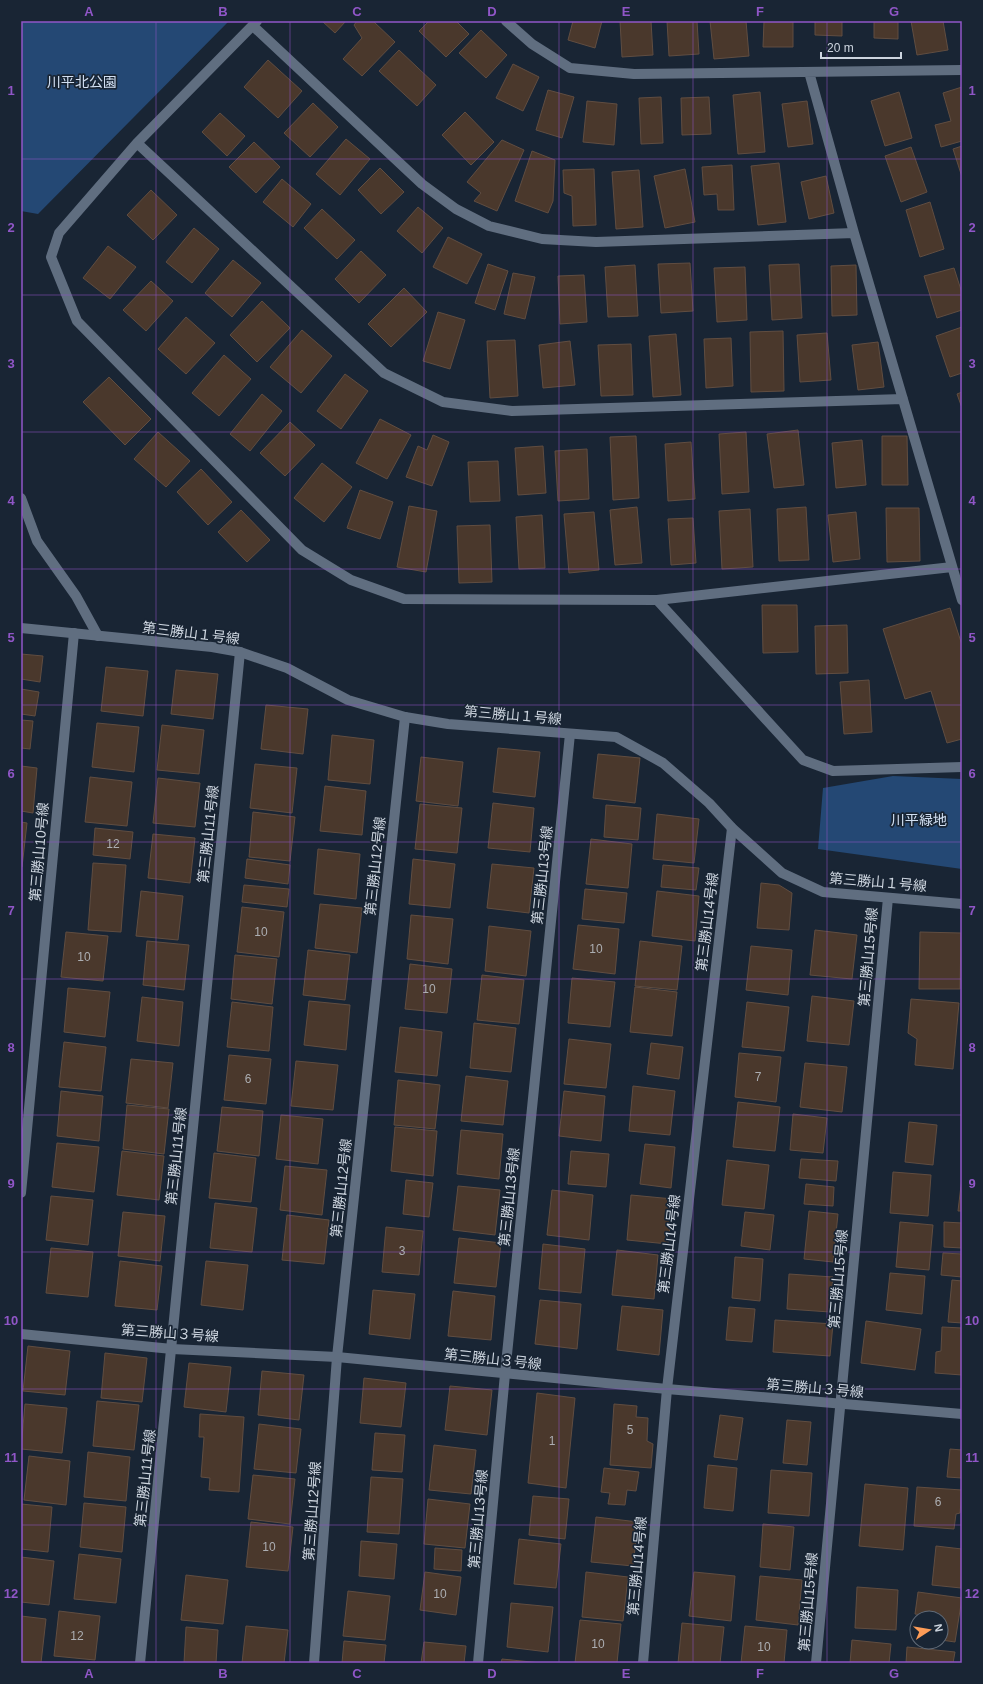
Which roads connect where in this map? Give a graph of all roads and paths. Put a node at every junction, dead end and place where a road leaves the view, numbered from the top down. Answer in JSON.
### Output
{"nodes":[{"id":1,"x":506,"y":21,"type":"edge"},
{"id":2,"x":255,"y":23,"type":"edge"},
{"id":3,"x":962,"y":70,"type":"edge"},
{"id":4,"x":809,"y":72,"type":"junction"},
{"id":5,"x":137,"y":143,"type":"junction"},
{"id":6,"x":854,"y":233,"type":"junction"},
{"id":7,"x":903,"y":400,"type":"junction"},
{"id":8,"x":21,"y":498,"type":"edge"},
{"id":9,"x":952,"y":567,"type":"junction"},
{"id":10,"x":658,"y":600,"type":"junction"},
{"id":11,"x":962,"y":600,"type":"edge"},
{"id":12,"x":21,"y":628,"type":"edge"},
{"id":13,"x":74,"y":633,"type":"junction"},
{"id":14,"x":98,"y":636,"type":"junction"},
{"id":15,"x":240,"y":652,"type":"junction"},
{"id":16,"x":405,"y":717,"type":"junction"},
{"id":17,"x":570,"y":734,"type":"junction"},
{"id":18,"x":962,"y":767,"type":"edge"},
{"id":19,"x":732,"y":828,"type":"junction"},
{"id":20,"x":888,"y":898,"type":"junction"},
{"id":21,"x":962,"y":904,"type":"edge"},
{"id":22,"x":21,"y":1193,"type":"edge"},
{"id":23,"x":21,"y":1334,"type":"edge"},
{"id":24,"x":172,"y":1349,"type":"junction"},
{"id":25,"x":337,"y":1357,"type":"junction"},
{"id":26,"x":505,"y":1374,"type":"junction"},
{"id":27,"x":667,"y":1389,"type":"junction"},
{"id":28,"x":840,"y":1404,"type":"junction"},
{"id":29,"x":962,"y":1414,"type":"edge"},
{"id":30,"x":140,"y":1663,"type":"edge"},
{"id":31,"x":314,"y":1663,"type":"edge"},
{"id":32,"x":478,"y":1663,"type":"edge"},
{"id":33,"x":643,"y":1663,"type":"edge"},
{"id":34,"x":816,"y":1663,"type":"edge"}],
"edges":[{"from":1,"to":4,"type":"street"},
{"from":2,"to":5,"type":"street"},
{"from":2,"to":6,"type":"street"},
{"from":3,"to":4,"type":"street"},
{"from":4,"to":6,"type":"street"},
{"from":5,"to":7,"type":"street"},
{"from":5,"to":10,"type":"street"},
{"from":6,"to":7,"type":"street"},
{"from":7,"to":9,"type":"street"},
{"from":8,"to":14,"type":"street"},
{"from":9,"to":10,"type":"street"},
{"from":9,"to":11,"type":"street"},
{"from":10,"to":18,"type":"street"},
{"from":12,"to":13,"type":"street","name":"第三勝山１号線"},
{"from":13,"to":14,"type":"street","name":"第三勝山１号線"},
{"from":13,"to":22,"type":"street","name":"第三勝山10号線"},
{"from":14,"to":15,"type":"street","name":"第三勝山１号線"},
{"from":15,"to":16,"type":"street","name":"第三勝山１号線"},
{"from":15,"to":24,"type":"street","name":"第三勝山11号線"},
{"from":16,"to":17,"type":"street","name":"第三勝山１号線"},
{"from":16,"to":25,"type":"street","name":"第三勝山12号線"},
{"from":17,"to":19,"type":"street","name":"第三勝山１号線"},
{"from":17,"to":26,"type":"street","name":"第三勝山13号線"},
{"from":19,"to":20,"type":"street","name":"第三勝山１号線"},
{"from":19,"to":27,"type":"street","name":"第三勝山14号線"},
{"from":20,"to":21,"type":"street","name":"第三勝山１号線"},
{"from":20,"to":28,"type":"street","name":"第三勝山15号線"},
{"from":23,"to":24,"type":"street","name":"第三勝山３号線"},
{"from":24,"to":25,"type":"street","name":"第三勝山３号線"},
{"from":24,"to":30,"type":"street","name":"第三勝山11号線"},
{"from":25,"to":26,"type":"street","name":"第三勝山３号線"},
{"from":25,"to":31,"type":"street","name":"第三勝山12号線"},
{"from":26,"to":27,"type":"street","name":"第三勝山３号線"},
{"from":26,"to":32,"type":"street","name":"第三勝山13号線"},
{"from":27,"to":28,"type":"street","name":"第三勝山３号線"},
{"from":27,"to":33,"type":"street","name":"第三勝山14号線"},
{"from":28,"to":29,"type":"street","name":"第三勝山３号線"},
{"from":28,"to":34,"type":"street","name":"第三勝山15号線"}]}
